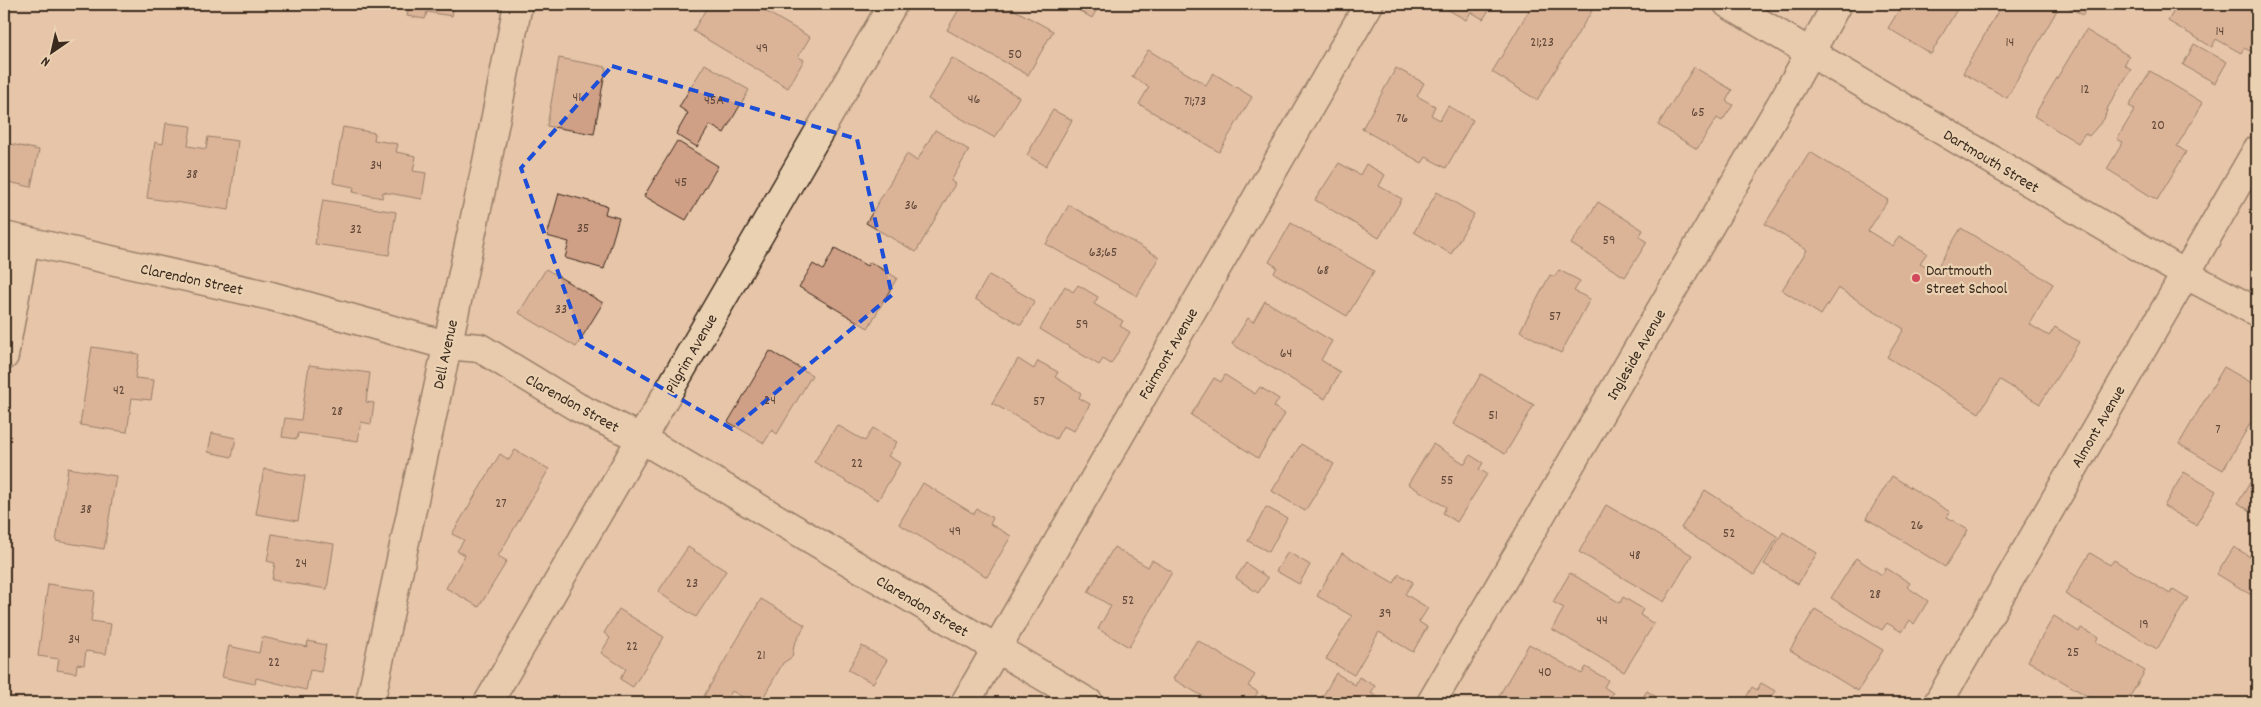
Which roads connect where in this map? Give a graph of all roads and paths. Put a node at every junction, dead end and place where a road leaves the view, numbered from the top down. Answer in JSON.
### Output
{"nodes":[{"id":1,"x":518,"y":4,"type":"edge"},
{"id":2,"x":893,"y":4,"type":"edge"},
{"id":3,"x":1370,"y":4,"type":"edge"},
{"id":4,"x":1728,"y":4,"type":"edge"},
{"id":5,"x":1837,"y":4,"type":"edge"},
{"id":6,"x":1809,"y":52,"type":"junction"},
{"id":7,"x":2257,"y":150,"type":"edge"},
{"id":8,"x":14,"y":238,"type":"edge"},
{"id":9,"x":2185,"y":274,"type":"junction"},
{"id":10,"x":2257,"y":312,"type":"edge"},
{"id":11,"x":446,"y":345,"type":"junction"},
{"id":12,"x":4,"y":356,"type":"edge"},
{"id":13,"x":640,"y":438,"type":"junction"},
{"id":14,"x":998,"y":649,"type":"junction"},
{"id":15,"x":370,"y":703,"type":"edge"},
{"id":16,"x":488,"y":703,"type":"edge"},
{"id":17,"x":965,"y":703,"type":"edge"},
{"id":18,"x":1089,"y":703,"type":"edge"},
{"id":19,"x":1431,"y":703,"type":"edge"},
{"id":20,"x":1938,"y":703,"type":"edge"}],
"edges":[{"from":1,"to":11,"type":"street","name":"Dell Avenue"},
{"from":2,"to":13,"type":"street","name":"Pilgrim Avenue"},
{"from":3,"to":14,"type":"street","name":"Fairmont Avenue"},
{"from":4,"to":6,"type":"street","name":"Dartmouth Street"},
{"from":5,"to":6,"type":"street","name":"Ingleside Avenue"},
{"from":6,"to":9,"type":"street","name":"Dartmouth Street"},
{"from":6,"to":19,"type":"street","name":"Ingleside Avenue"},
{"from":7,"to":9,"type":"street","name":"Almont Avenue"},
{"from":8,"to":11,"type":"street","name":"Clarendon Street"},
{"from":8,"to":12,"type":"street"},
{"from":9,"to":10,"type":"street","name":"Dartmouth Street"},
{"from":9,"to":20,"type":"street","name":"Almont Avenue"},
{"from":11,"to":13,"type":"street","name":"Clarendon Street"},
{"from":11,"to":15,"type":"street","name":"Dell Avenue"},
{"from":13,"to":14,"type":"street","name":"Clarendon Street"},
{"from":13,"to":16,"type":"street","name":"Pilgrim Avenue"},
{"from":14,"to":17,"type":"street","name":"Fairmont Avenue"},
{"from":14,"to":18,"type":"street","name":"Clarendon Street"}]}
